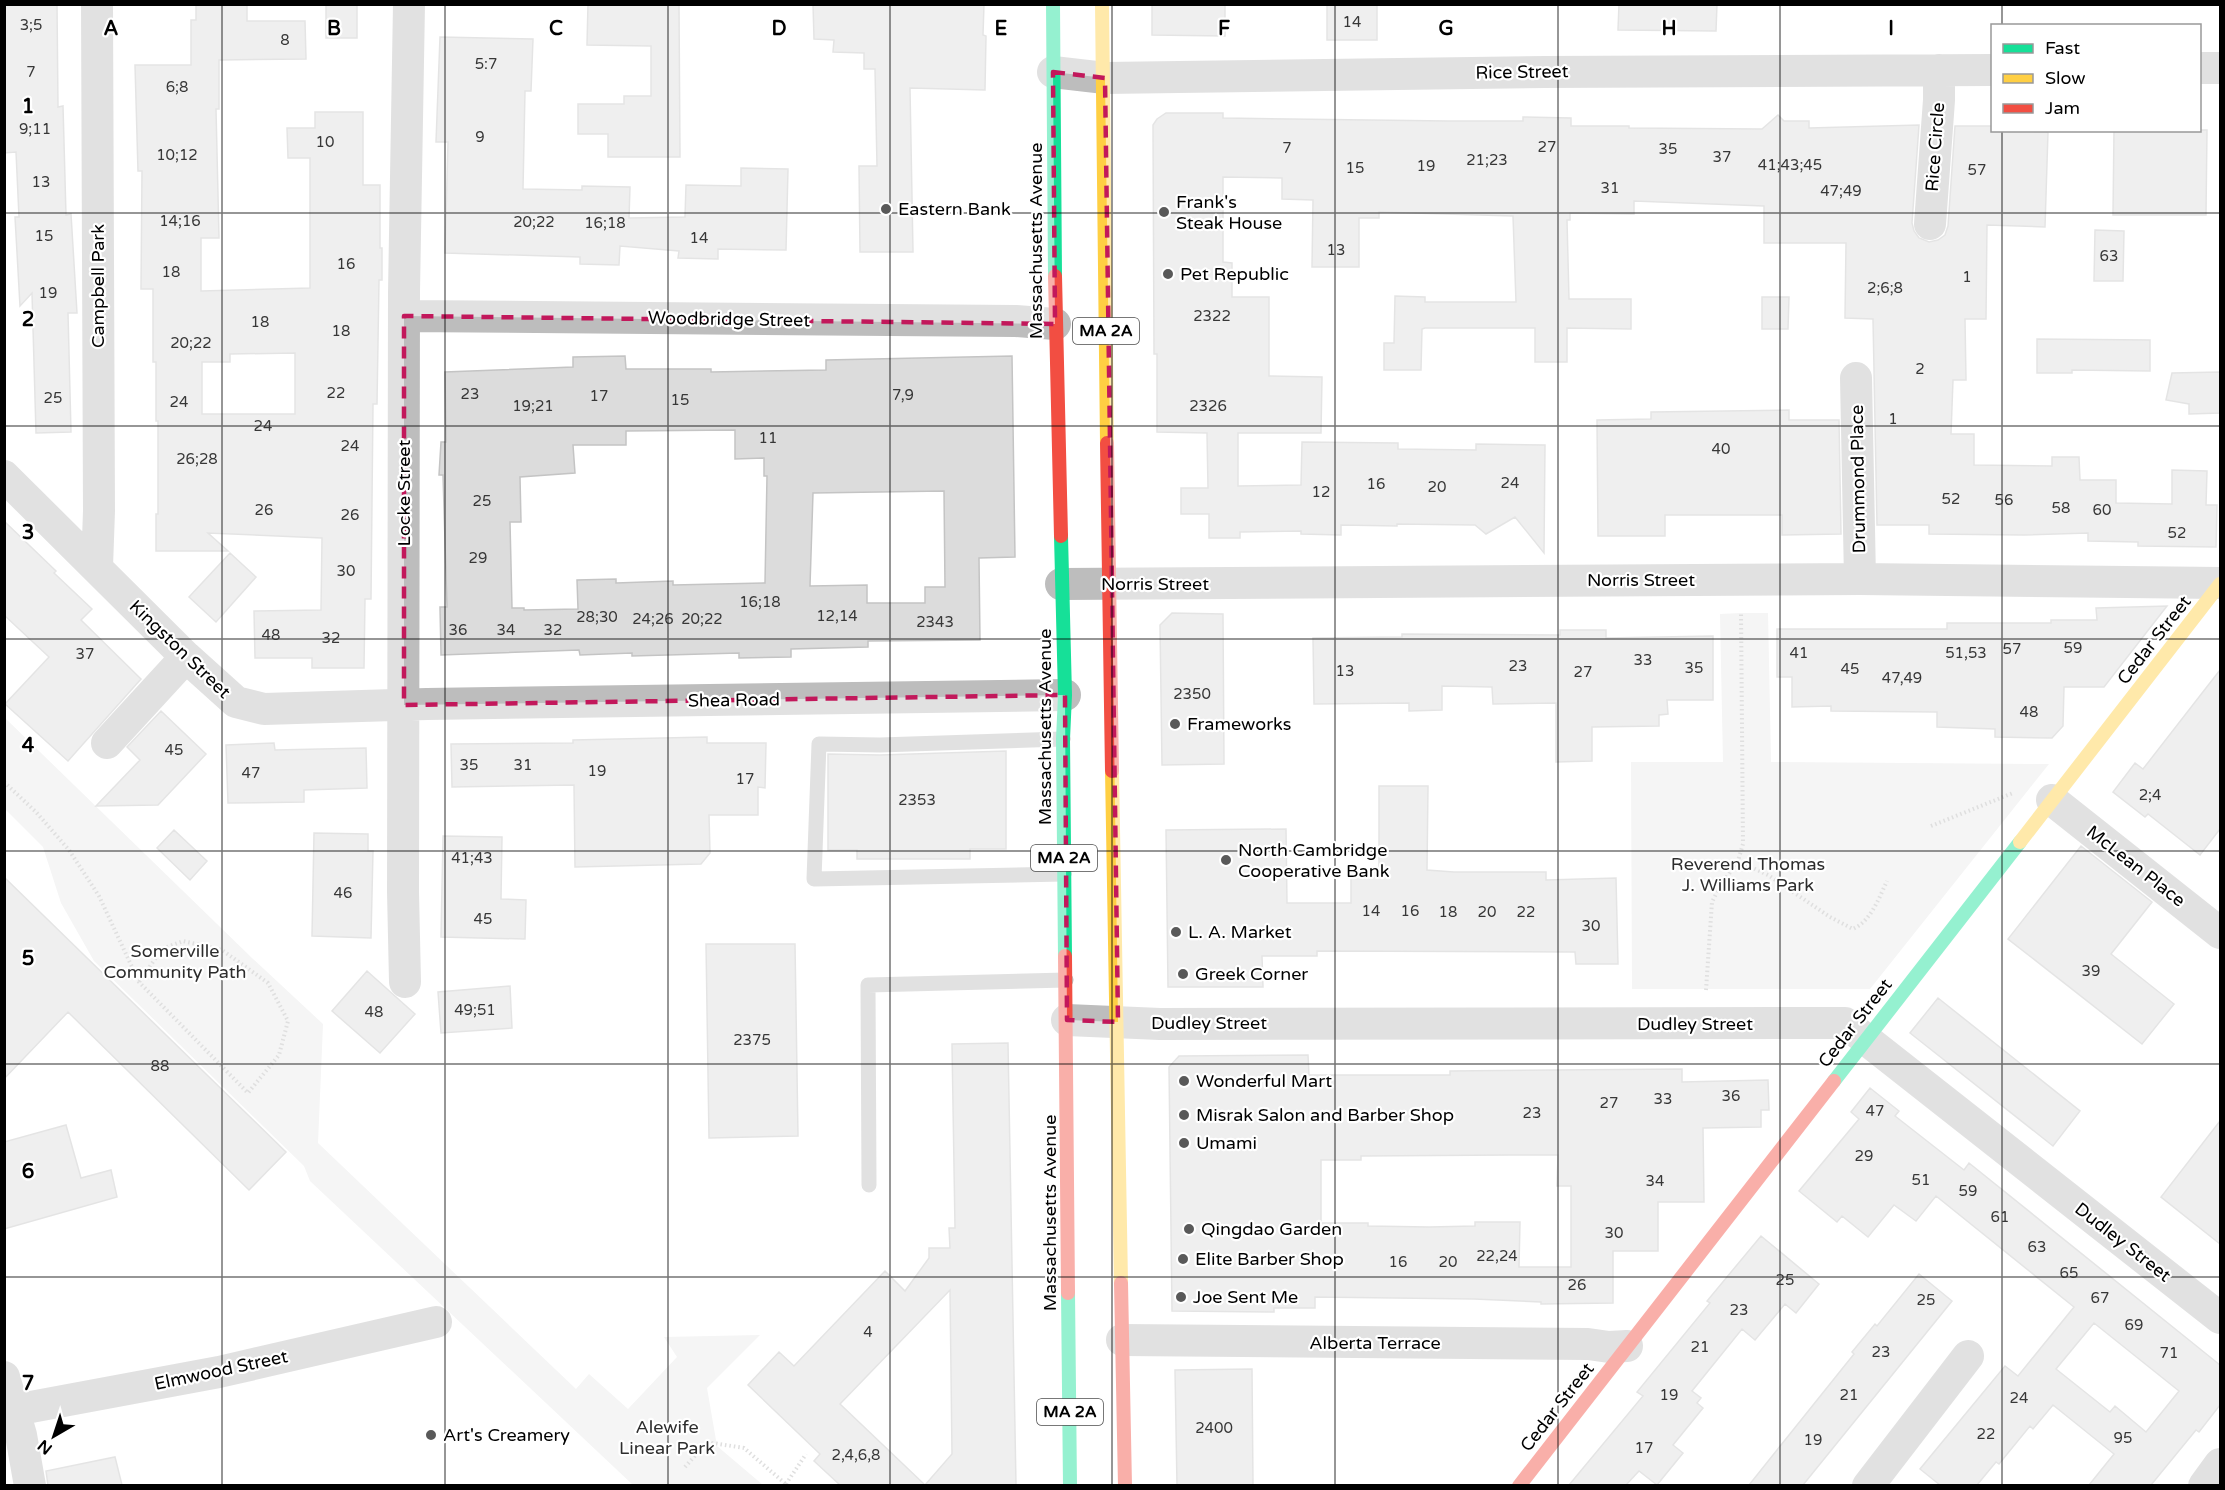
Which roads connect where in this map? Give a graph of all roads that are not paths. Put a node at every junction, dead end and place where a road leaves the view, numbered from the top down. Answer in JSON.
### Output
{"nodes":[{"id":1,"x":97,"y":4,"type":"edge"},
{"id":2,"x":409,"y":4,"type":"edge"},
{"id":3,"x":1053,"y":4,"type":"edge"},
{"id":4,"x":1102,"y":4,"type":"edge"},
{"id":5,"x":2201,"y":68,"type":"edge"},
{"id":6,"x":2220,"y":68,"type":"edge"},
{"id":7,"x":1939,"y":70,"type":"junction"},
{"id":8,"x":1991,"y":70,"type":"edge"},
{"id":9,"x":1053,"y":72,"type":"junction"},
{"id":10,"x":1105,"y":78,"type":"junction"},
{"id":11,"x":1930,"y":224,"type":"dead end"},
{"id":12,"x":404,"y":316,"type":"junction"},
{"id":13,"x":1055,"y":324,"type":"junction"},
{"id":14,"x":1856,"y":378,"type":"dead end"},
{"id":15,"x":4,"y":476,"type":"edge"},
{"id":16,"x":97,"y":567,"type":"junction"},
{"id":17,"x":1860,"y":579,"type":"junction"},
{"id":18,"x":2220,"y":583,"type":"edge"},
{"id":19,"x":1061,"y":584,"type":"junction"},
{"id":20,"x":1109,"y":585,"type":"junction"},
{"id":21,"x":186,"y":657,"type":"junction"},
{"id":22,"x":1065,"y":695,"type":"junction"},
{"id":23,"x":404,"y":705,"type":"junction"},
{"id":24,"x":1063,"y":739,"type":"junction"},
{"id":25,"x":107,"y":743,"type":"dead end"},
{"id":26,"x":2052,"y":800,"type":"junction"},
{"id":27,"x":1064,"y":874,"type":"junction"},
{"id":28,"x":2220,"y":933,"type":"edge"},
{"id":29,"x":1066,"y":980,"type":"junction"},
{"id":30,"x":405,"y":982,"type":"dead end"},
{"id":31,"x":1067,"y":1020,"type":"junction"},
{"id":32,"x":1118,"y":1022,"type":"junction"},
{"id":33,"x":1865,"y":1040,"type":"junction"},
{"id":34,"x":868,"y":1185,"type":"dead end"},
{"id":35,"x":2220,"y":1318,"type":"edge"},
{"id":36,"x":436,"y":1322,"type":"dead end"},
{"id":37,"x":1122,"y":1340,"type":"junction"},
{"id":38,"x":1627,"y":1346,"type":"junction"},
{"id":39,"x":1968,"y":1356,"type":"dead end"},
{"id":40,"x":4,"y":1377,"type":"edge"},
{"id":41,"x":9,"y":1412,"type":"edge"},
{"id":42,"x":2220,"y":1464,"type":"edge"},
{"id":43,"x":30,"y":1485,"type":"edge"},
{"id":44,"x":1070,"y":1485,"type":"edge"},
{"id":45,"x":1125,"y":1485,"type":"edge"},
{"id":46,"x":1520,"y":1485,"type":"edge"},
{"id":47,"x":1868,"y":1485,"type":"edge"},
{"id":48,"x":2204,"y":1485,"type":"edge"}],
"edges":[{"from":1,"to":16,"type":"street","name":"Campbell Park"},
{"from":2,"to":12,"type":"street","name":"Locke Street"},
{"from":3,"to":9,"type":"main road","name":"Massachusetts Avenue","number":"MA 2A"},
{"from":4,"to":10,"type":"main road","number":"MA 2A"},
{"from":5,"to":6,"type":"street"},
{"from":7,"to":8,"type":"street","name":"Rice Street"},
{"from":7,"to":10,"type":"street","name":"Rice Street"},
{"from":7,"to":11,"type":"street","name":"Rice Circle"},
{"from":9,"to":10,"type":"street","name":"Rice Street"},
{"from":9,"to":13,"type":"main road","name":"Massachusetts Avenue","number":"MA 2A"},
{"from":10,"to":20,"type":"main road","number":"MA 2A"},
{"from":12,"to":13,"type":"street","name":"Woodbridge Street"},
{"from":12,"to":23,"type":"street","name":"Locke Street"},
{"from":13,"to":19,"type":"main road","name":"Massachusetts Avenue","number":"MA 2A"},
{"from":14,"to":17,"type":"street","name":"Drummond Place"},
{"from":15,"to":16,"type":"street","name":"Kingston Street"},
{"from":16,"to":21,"type":"street","name":"Kingston Street"},
{"from":17,"to":18,"type":"street","name":"Norris Street"},
{"from":17,"to":20,"type":"street","name":"Norris Street"},
{"from":18,"to":26,"type":"main road","name":"Cedar Street"},
{"from":19,"to":20,"type":"street","name":"Norris Street"},
{"from":19,"to":22,"type":"main road","name":"Massachusetts Avenue","number":"MA 2A"},
{"from":20,"to":32,"type":"main road","number":"MA 2A"},
{"from":21,"to":23,"type":"street","name":"Kingston Street"},
{"from":21,"to":25,"type":"street"},
{"from":22,"to":23,"type":"street","name":"Shea Road"},
{"from":22,"to":24,"type":"main road","name":"Massachusetts Avenue","number":"MA 2A"},
{"from":23,"to":30,"type":"street","name":"Locke Street"},
{"from":24,"to":27,"type":"main road","name":"Massachusetts Avenue","number":"MA 2A"},
{"from":24,"to":27,"type":"lane"},
{"from":26,"to":28,"type":"street","name":"McLean Place"},
{"from":26,"to":33,"type":"main road","name":"Cedar Street"},
{"from":27,"to":29,"type":"main road","name":"Massachusetts Avenue","number":"MA 2A"},
{"from":29,"to":31,"type":"main road","name":"Massachusetts Avenue","number":"MA 2A"},
{"from":29,"to":34,"type":"lane"},
{"from":31,"to":32,"type":"street","name":"Dudley Street"},
{"from":31,"to":44,"type":"main road","name":"Massachusetts Avenue","number":"MA 2A"},
{"from":32,"to":33,"type":"street","name":"Dudley Street"},
{"from":32,"to":37,"type":"main road","number":"MA 2A"},
{"from":33,"to":35,"type":"street","name":"Dudley Street"},
{"from":33,"to":38,"type":"main road","name":"Cedar Street"},
{"from":36,"to":41,"type":"street","name":"Elmwood Street"},
{"from":37,"to":38,"type":"street","name":"Alberta Terrace"},
{"from":37,"to":45,"type":"main road","number":"MA 2A"},
{"from":38,"to":46,"type":"main road","name":"Cedar Street"},
{"from":39,"to":47,"type":"street"},
{"from":40,"to":41,"type":"street"},
{"from":41,"to":43,"type":"street"},
{"from":42,"to":48,"type":"street"}]}
